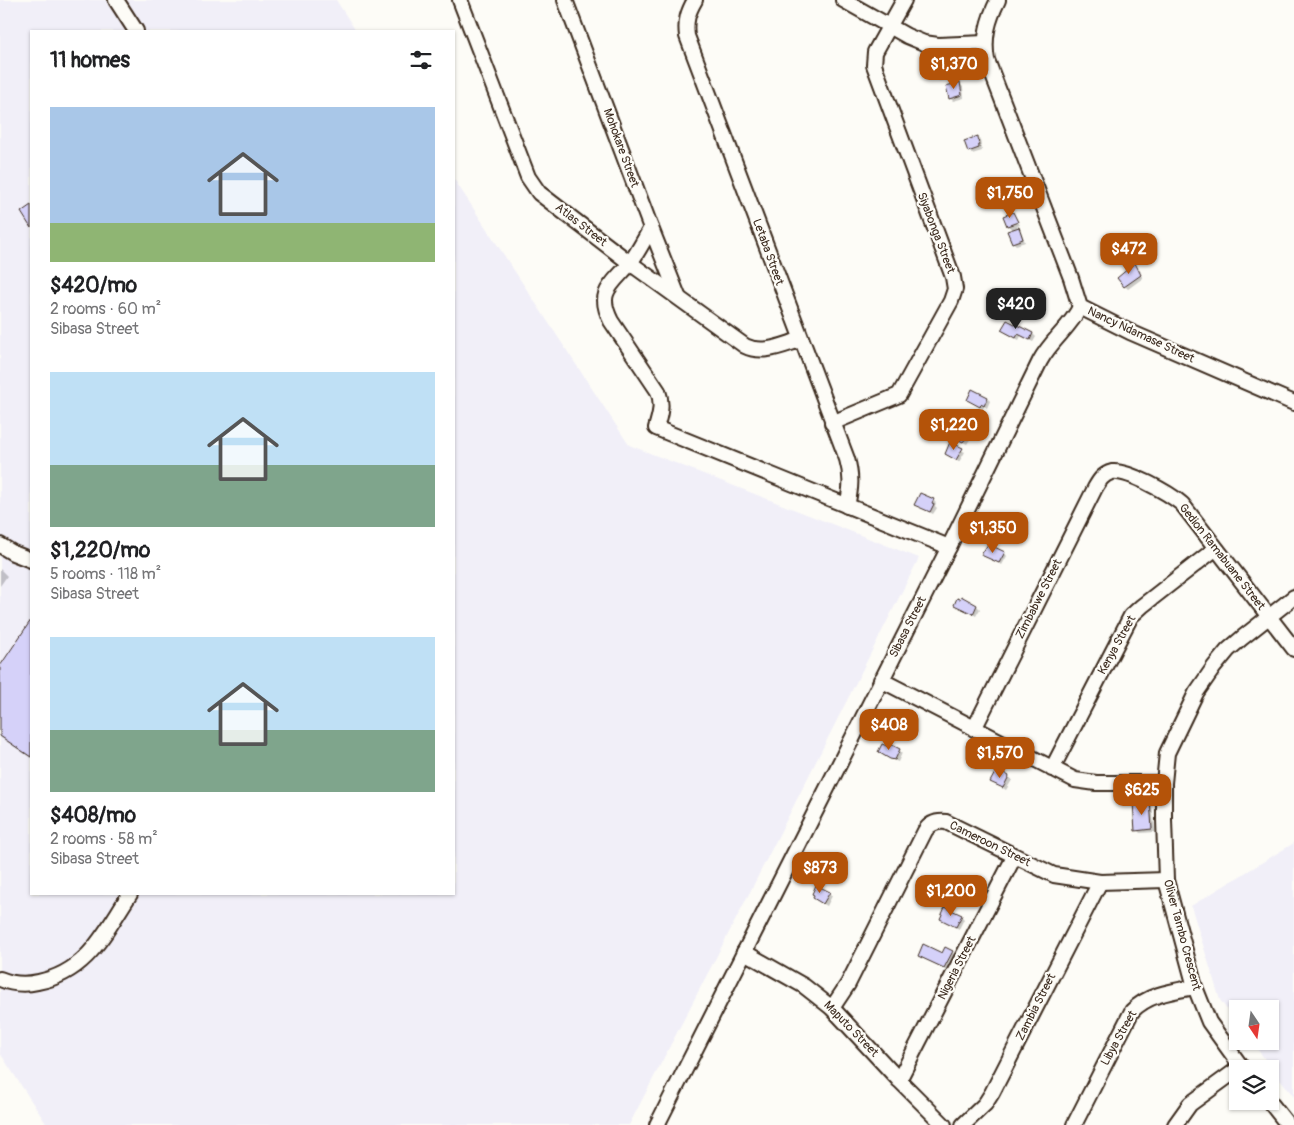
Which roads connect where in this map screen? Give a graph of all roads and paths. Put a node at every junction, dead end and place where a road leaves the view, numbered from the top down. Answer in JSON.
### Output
{"nodes":[{"id":1,"x":116,"y":0,"type":"edge"},
{"id":2,"x":460,"y":0,"type":"edge"},
{"id":3,"x":565,"y":0,"type":"edge"},
{"id":4,"x":695,"y":0,"type":"edge"},
{"id":5,"x":842,"y":0,"type":"edge"},
{"id":6,"x":904,"y":0,"type":"edge"},
{"id":7,"x":998,"y":0,"type":"edge"},
{"id":8,"x":890,"y":26,"type":"junction"},
{"id":9,"x":135,"y":30,"type":"edge"},
{"id":10,"x":985,"y":43,"type":"junction"},
{"id":11,"x":651,"y":228,"type":"junction"},
{"id":12,"x":630,"y":263,"type":"junction"},
{"id":13,"x":678,"y":296,"type":"junction"},
{"id":14,"x":1080,"y":307,"type":"junction"},
{"id":15,"x":800,"y":340,"type":"junction"},
{"id":16,"x":1294,"y":403,"type":"edge"},
{"id":17,"x":832,"y":423,"type":"junction"},
{"id":18,"x":1109,"y":473,"type":"joint"},
{"id":19,"x":847,"y":506,"type":"junction"},
{"id":20,"x":0,"y":545,"type":"edge"},
{"id":21,"x":949,"y":547,"type":"junction"},
{"id":22,"x":1215,"y":549,"type":"junction"},
{"id":23,"x":30,"y":560,"type":"edge"},
{"id":24,"x":1294,"y":597,"type":"edge"},
{"id":25,"x":1269,"y":616,"type":"junction"},
{"id":26,"x":1294,"y":649,"type":"edge"},
{"id":27,"x":881,"y":680,"type":"junction"},
{"id":28,"x":974,"y":729,"type":"junction"},
{"id":29,"x":1052,"y":769,"type":"junction"},
{"id":30,"x":1164,"y":783,"type":"junction"},
{"id":31,"x":1014,"y":857,"type":"junction"},
{"id":32,"x":1166,"y":880,"type":"junction"},
{"id":33,"x":1100,"y":882,"type":"junction"},
{"id":34,"x":129,"y":895,"type":"edge"},
{"id":35,"x":744,"y":952,"type":"junction"},
{"id":36,"x":0,"y":979,"type":"edge"},
{"id":37,"x":1195,"y":987,"type":"junction"},
{"id":38,"x":832,"y":1008,"type":"junction"},
{"id":39,"x":1235,"y":1060,"type":"edge"},
{"id":40,"x":1229,"y":1076,"type":"edge"},
{"id":41,"x":899,"y":1080,"type":"junction"},
{"id":42,"x":1276,"y":1110,"type":"edge"},
{"id":43,"x":657,"y":1125,"type":"edge"},
{"id":44,"x":944,"y":1125,"type":"edge"},
{"id":45,"x":963,"y":1125,"type":"edge"},
{"id":46,"x":1074,"y":1125,"type":"edge"},
{"id":47,"x":1175,"y":1125,"type":"edge"},
{"id":48,"x":1288,"y":1125,"type":"edge"}],
"edges":[{"from":1,"to":9,"type":"street"},
{"from":2,"to":12,"type":"street","name":"Atlas Street"},
{"from":3,"to":11,"type":"street","name":"Mohokare Street"},
{"from":4,"to":15,"type":"street","name":"Letaba Street"},
{"from":5,"to":8,"type":"street"},
{"from":6,"to":8,"type":"street","name":"Siyabonga Street"},
{"from":7,"to":10,"type":"street"},
{"from":8,"to":10,"type":"street"},
{"from":8,"to":17,"type":"street","name":"Siyabonga Street"},
{"from":10,"to":14,"type":"street","name":"Nancy Ndamase Street"},
{"from":11,"to":12,"type":"street"},
{"from":11,"to":13,"type":"street","name":"Mohokare Street"},
{"from":12,"to":13,"type":"street","name":"Atlas Street"},
{"from":12,"to":19,"type":"street"},
{"from":13,"to":15,"type":"street","name":"Atlas Street"},
{"from":14,"to":16,"type":"street","name":"Nancy Ndamase Street"},
{"from":14,"to":21,"type":"street","name":"Sibasa Street"},
{"from":15,"to":17,"type":"street","name":"Letaba Street"},
{"from":17,"to":19,"type":"street","name":"Letaba Street"},
{"from":18,"to":22,"type":"street","name":"Gedion Ramabuane Street"},
{"from":18,"to":28,"type":"street","name":"Zimbabwe Street"},
{"from":19,"to":21,"type":"street"},
{"from":20,"to":23,"type":"street"},
{"from":21,"to":27,"type":"street","name":"Sibasa Street"},
{"from":22,"to":25,"type":"street","name":"Gedion Ramabuane Street"},
{"from":22,"to":29,"type":"street","name":"Kenya Street"},
{"from":24,"to":25,"type":"street","name":"Oliver Tambo Crescent"},
{"from":25,"to":26,"type":"street","name":"Gedion Ramabuane Street"},
{"from":25,"to":30,"type":"street","name":"Oliver Tambo Crescent"},
{"from":27,"to":28,"type":"street"},
{"from":27,"to":35,"type":"street","name":"Sibasa Street"},
{"from":28,"to":29,"type":"street"},
{"from":29,"to":30,"type":"street"},
{"from":30,"to":32,"type":"street","name":"Oliver Tambo Crescent"},
{"from":31,"to":33,"type":"street","name":"Cameroon Street"},
{"from":31,"to":38,"type":"street","name":"Cameroon Street"},
{"from":31,"to":41,"type":"street","name":"Nigeria Street"},
{"from":32,"to":33,"type":"street","name":"Cameroon Street"},
{"from":32,"to":37,"type":"street","name":"Oliver Tambo Crescent"},
{"from":33,"to":45,"type":"street","name":"Zambia Street"},
{"from":34,"to":36,"type":"street"},
{"from":35,"to":38,"type":"street","name":"Maputo Street"},
{"from":35,"to":43,"type":"street","name":"Sibasa Street"},
{"from":37,"to":39,"type":"street","name":"Oliver Tambo Crescent"},
{"from":37,"to":46,"type":"street","name":"Libya Street"},
{"from":38,"to":41,"type":"street","name":"Maputo Street"},
{"from":40,"to":47,"type":"street"},
{"from":41,"to":44,"type":"street","name":"Maputo Street"},
{"from":42,"to":48,"type":"street"}]}
